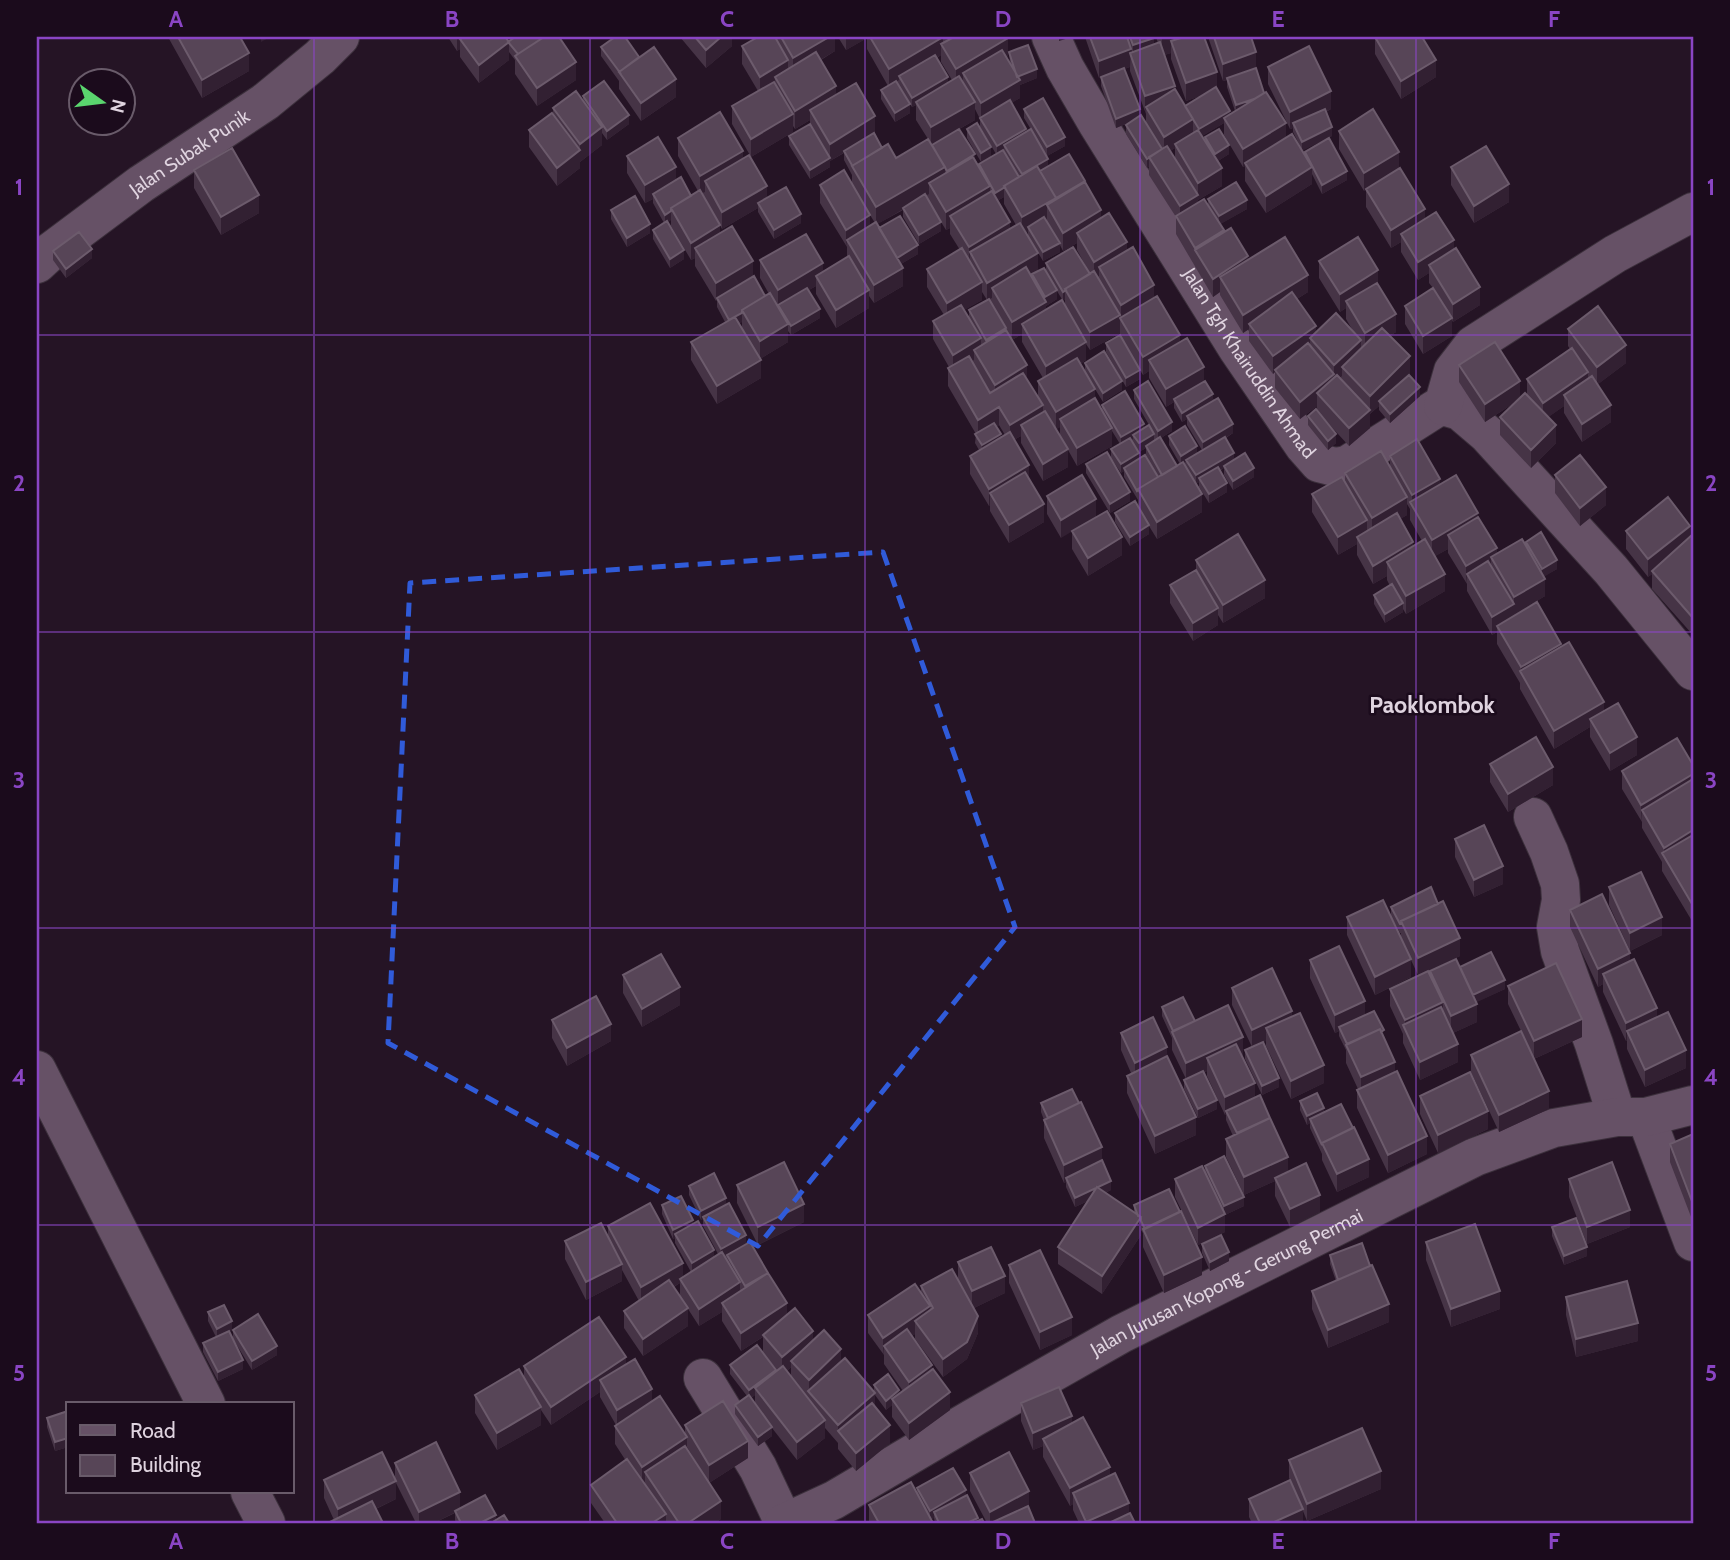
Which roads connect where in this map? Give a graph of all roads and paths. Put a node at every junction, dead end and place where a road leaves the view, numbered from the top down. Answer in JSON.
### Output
{"nodes":[{"id":1,"x":340,"y":37,"type":"edge"},
{"id":2,"x":1051,"y":37,"type":"edge"},
{"id":3,"x":1693,"y":212,"type":"edge"},
{"id":4,"x":37,"y":264,"type":"edge"},
{"id":5,"x":1443,"y":406,"type":"junction"},
{"id":6,"x":1693,"y":671,"type":"edge"},
{"id":7,"x":1533,"y":817,"type":"dead end"},
{"id":8,"x":37,"y":1070,"type":"edge"},
{"id":9,"x":1693,"y":1105,"type":"edge"},
{"id":10,"x":1631,"y":1117,"type":"junction"},
{"id":11,"x":1693,"y":1242,"type":"edge"},
{"id":12,"x":703,"y":1378,"type":"dead end"},
{"id":13,"x":205,"y":1402,"type":"edge"},
{"id":14,"x":251,"y":1494,"type":"edge"},
{"id":15,"x":266,"y":1523,"type":"edge"},
{"id":16,"x":784,"y":1523,"type":"edge"}],
"edges":[{"from":1,"to":4,"type":"street","name":"Jalan Subak Punik"},
{"from":2,"to":5,"type":"street","name":"Jalan Tgh Khairuddin Ahmad"},
{"from":3,"to":5,"type":"street"},
{"from":5,"to":6,"type":"street"},
{"from":7,"to":10,"type":"street"},
{"from":8,"to":13,"type":"street"},
{"from":9,"to":10,"type":"street","name":"Jalan Jurusan Kopong - Gerung Permai"},
{"from":10,"to":11,"type":"street"},
{"from":10,"to":16,"type":"street","name":"Jalan Jurusan Kopong - Gerung Permai"},
{"from":12,"to":16,"type":"street"},
{"from":14,"to":15,"type":"street"}]}
